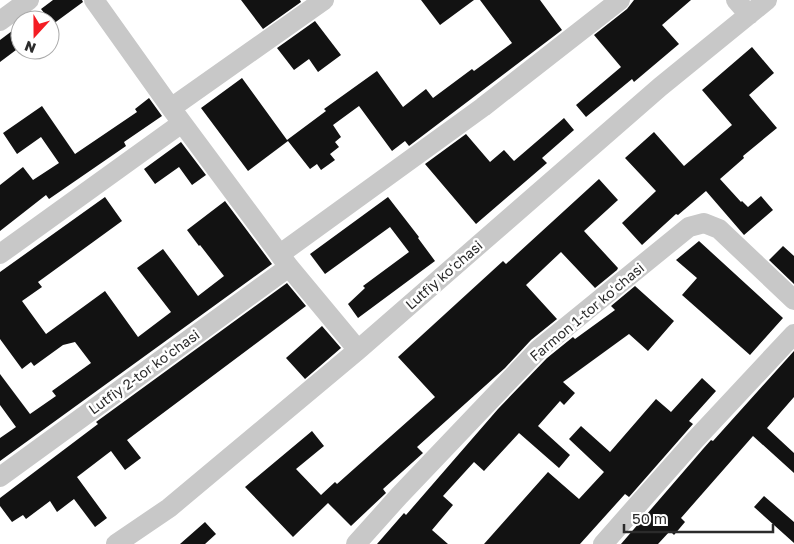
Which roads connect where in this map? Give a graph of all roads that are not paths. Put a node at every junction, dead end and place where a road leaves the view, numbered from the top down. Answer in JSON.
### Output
{"nodes":[{"id":1,"x":28,"y":0,"type":"edge"},
{"id":2,"x":94,"y":0,"type":"edge"},
{"id":3,"x":324,"y":0,"type":"edge"},
{"id":4,"x":620,"y":0,"type":"edge"},
{"id":5,"x":767,"y":0,"type":"edge"},
{"id":6,"x":743,"y":7,"type":"edge"},
{"id":7,"x":0,"y":20,"type":"edge"},
{"id":8,"x":177,"y":116,"type":"junction"},
{"id":9,"x":0,"y":254,"type":"edge"},
{"id":10,"x":284,"y":261,"type":"junction"},
{"id":11,"x":794,"y":300,"type":"edge"},
{"id":12,"x":794,"y":334,"type":"edge"},
{"id":13,"x":358,"y":350,"type":"junction"},
{"id":14,"x":0,"y":477,"type":"edge"},
{"id":15,"x":116,"y":544,"type":"edge"},
{"id":16,"x":356,"y":544,"type":"edge"},
{"id":17,"x":603,"y":544,"type":"edge"}],
"edges":[{"from":1,"to":7,"type":"street"},
{"from":2,"to":8,"type":"street"},
{"from":3,"to":8,"type":"street"},
{"from":4,"to":10,"type":"street","name":"Lutfiy 2-tor koʻchasi"},
{"from":5,"to":6,"type":"street","name":"Lutfiy koʻchasi"},
{"from":6,"to":13,"type":"street","name":"Lutfiy koʻchasi"},
{"from":8,"to":9,"type":"street"},
{"from":8,"to":10,"type":"street"},
{"from":10,"to":13,"type":"street"},
{"from":10,"to":14,"type":"street","name":"Lutfiy 2-tor koʻchasi"},
{"from":11,"to":16,"type":"street","name":"Farmon 1-tor koʻchasi"},
{"from":12,"to":17,"type":"street"},
{"from":13,"to":15,"type":"street","name":"Lutfiy koʻchasi"}]}
